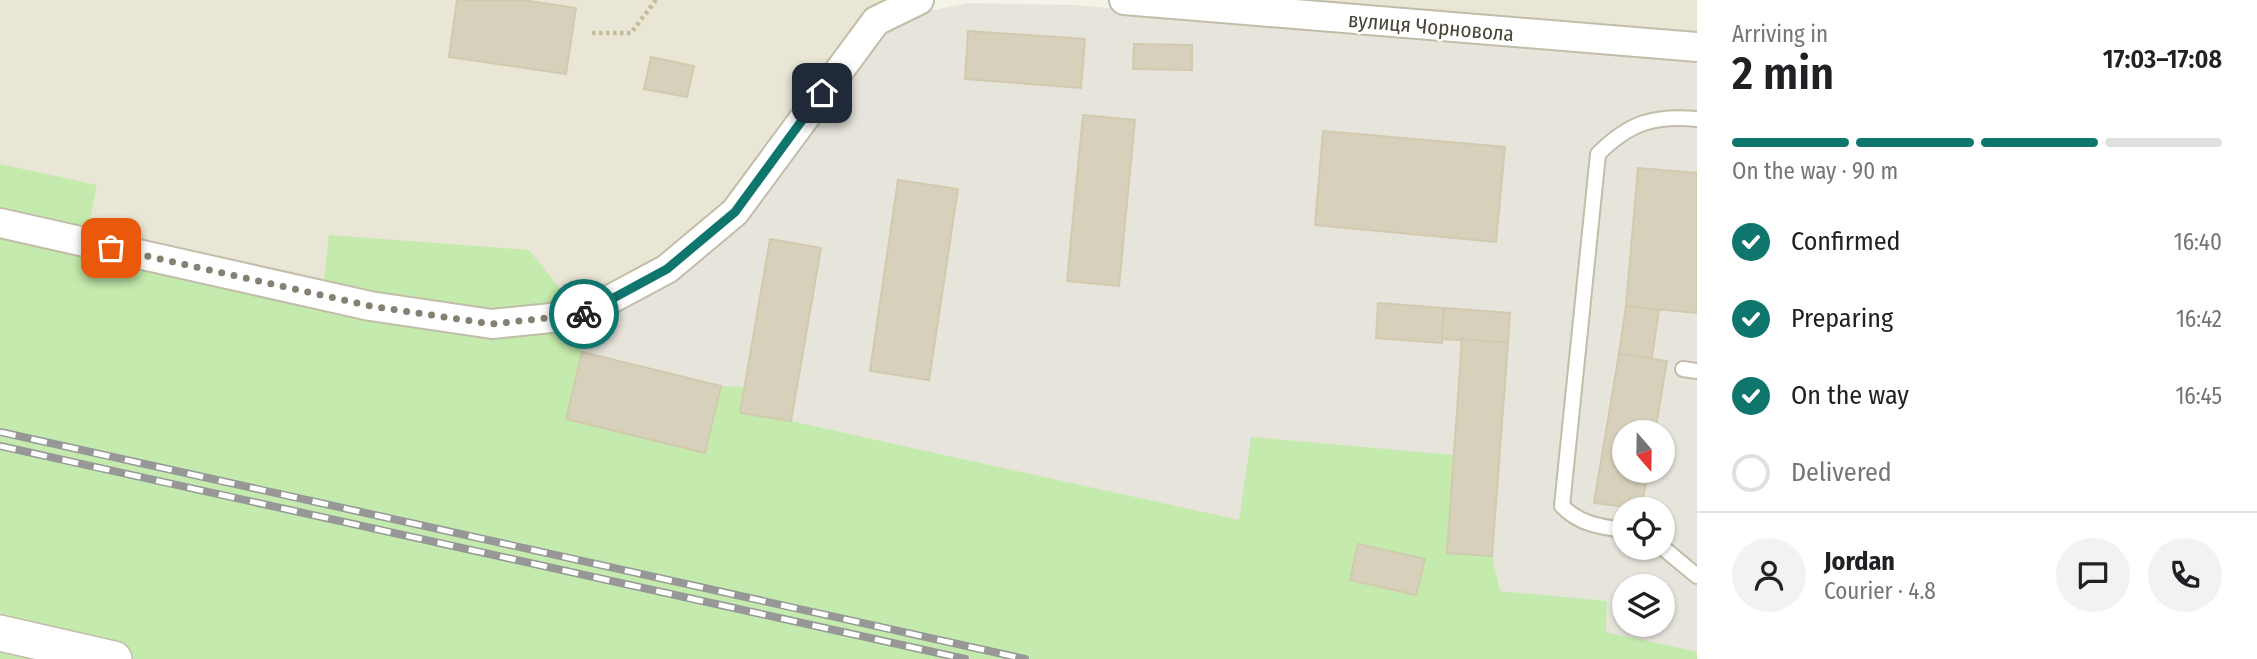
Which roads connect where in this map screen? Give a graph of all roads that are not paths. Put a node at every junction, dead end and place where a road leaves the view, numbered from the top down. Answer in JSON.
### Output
{"nodes":[{"id":1,"x":919,"y":0,"type":"edge"},
{"id":2,"x":1124,"y":0,"type":"edge"},
{"id":3,"x":1697,"y":47,"type":"edge"},
{"id":4,"x":1697,"y":119,"type":"edge"},
{"id":5,"x":0,"y":223,"type":"edge"},
{"id":6,"x":1612,"y":528,"type":"edge"},
{"id":7,"x":1675,"y":558,"type":"edge"},
{"id":8,"x":1697,"y":576,"type":"edge"},
{"id":9,"x":0,"y":634,"type":"edge"},
{"id":10,"x":114,"y":659,"type":"edge"}],
"edges":[{"from":1,"to":5,"type":"street"},
{"from":2,"to":3,"type":"street","name":"вулиця Чорновола"},
{"from":4,"to":6,"type":"lane"},
{"from":7,"to":8,"type":"lane"},
{"from":9,"to":10,"type":"street"}]}
